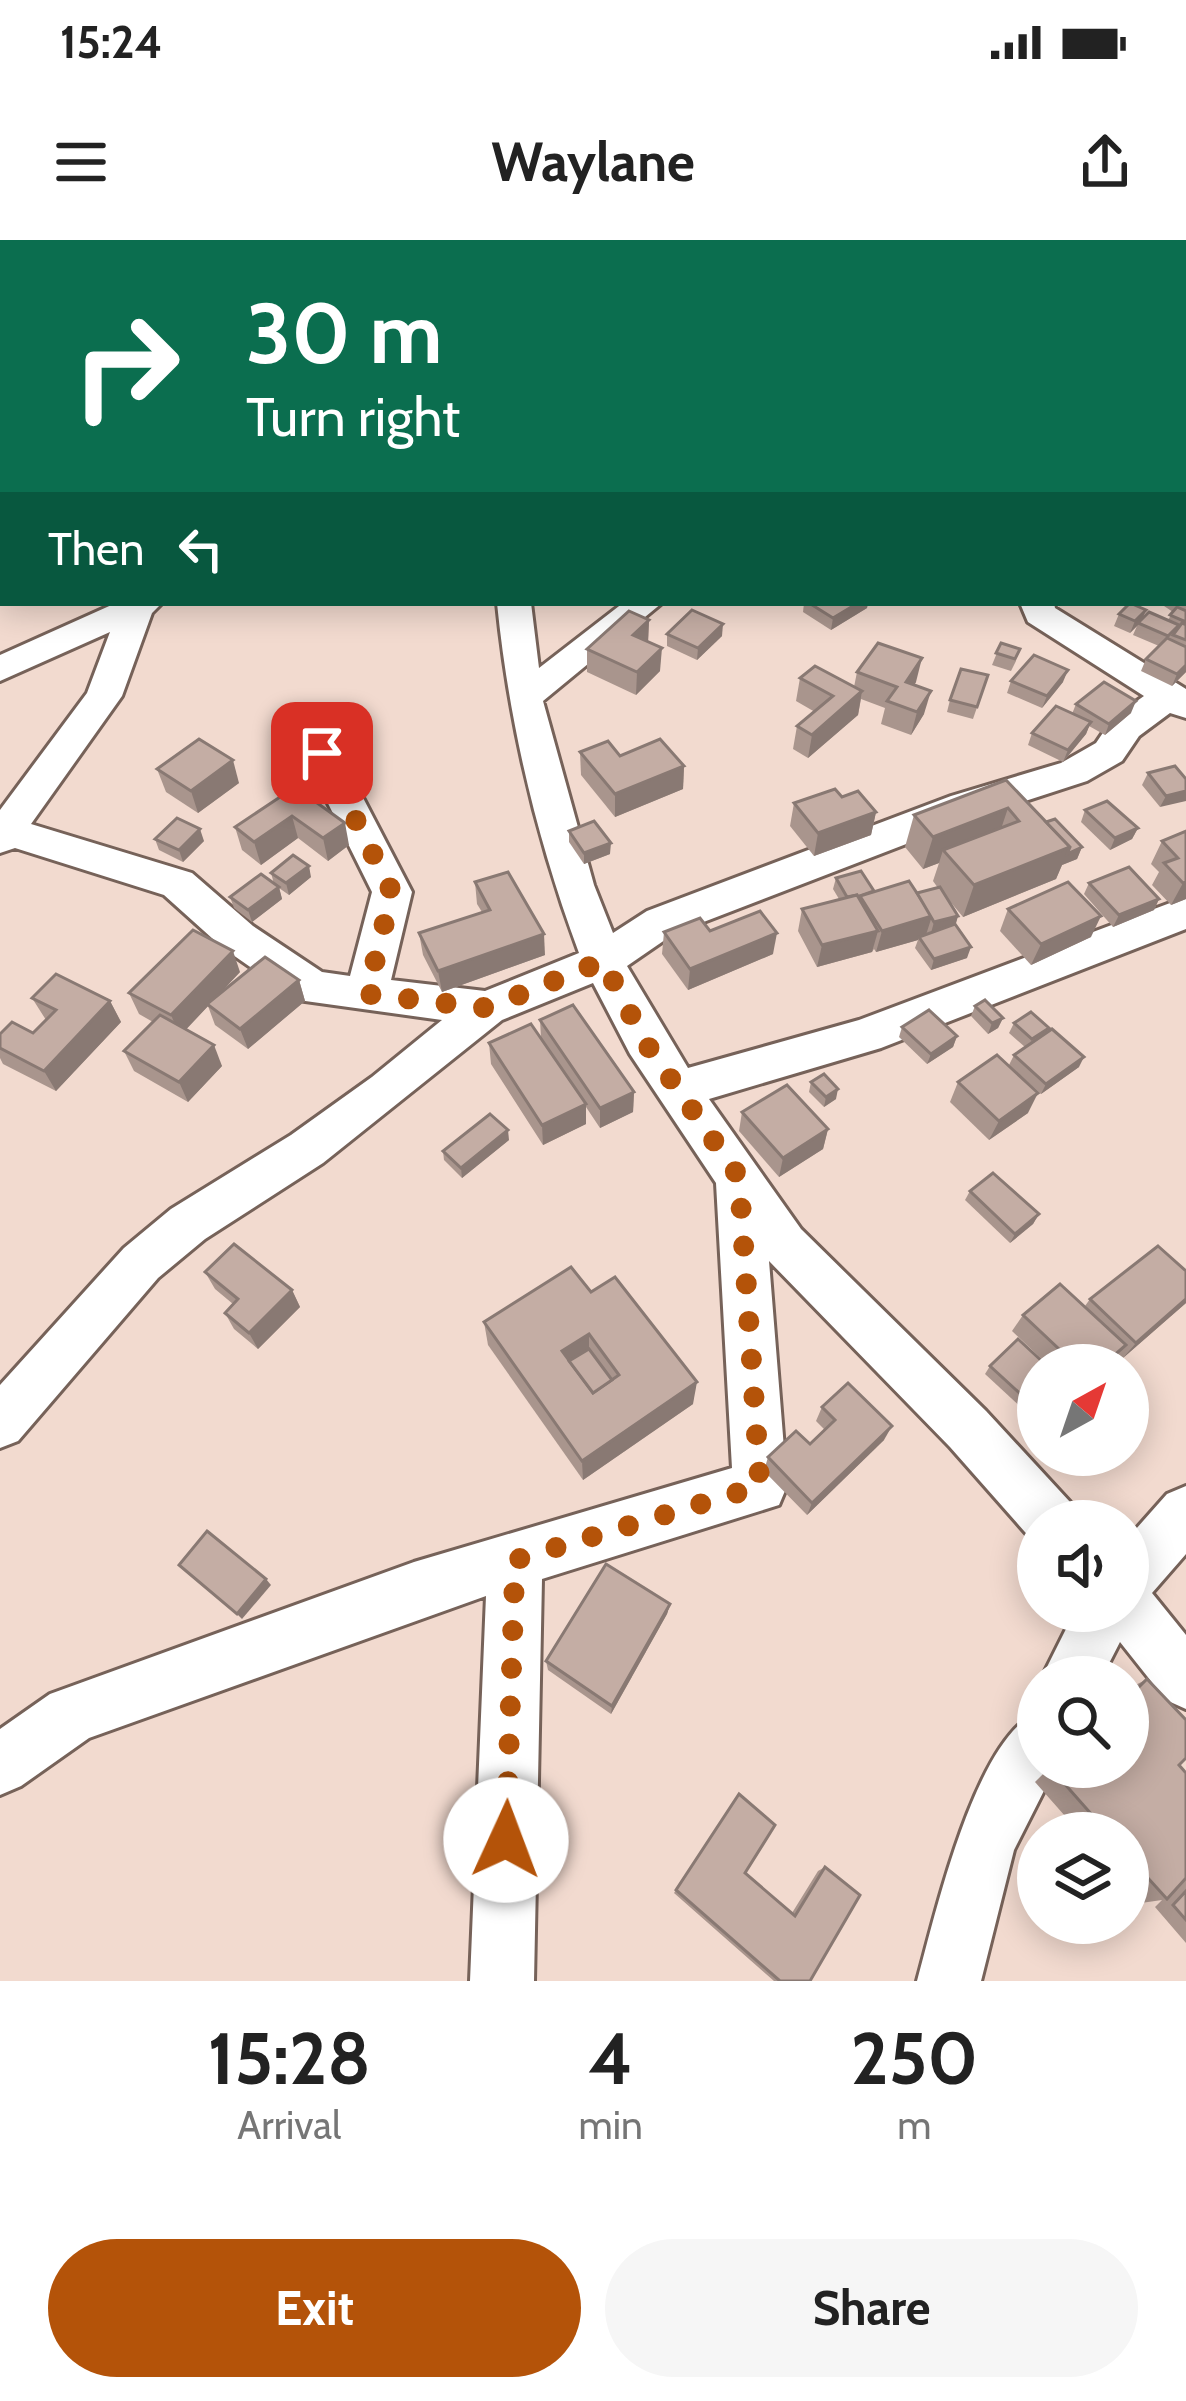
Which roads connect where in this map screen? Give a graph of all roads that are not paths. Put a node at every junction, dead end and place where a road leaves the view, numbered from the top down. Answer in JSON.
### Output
{"nodes":[{"id":1,"x":139,"y":606,"type":"edge"},
{"id":2,"x":141,"y":606,"type":"edge"},
{"id":3,"x":514,"y":606,"type":"edge"},
{"id":4,"x":641,"y":606,"type":"edge"},
{"id":5,"x":1038,"y":606,"type":"edge"},
{"id":6,"x":0,"y":668,"type":"edge"},
{"id":7,"x":524,"y":697,"type":"junction"},
{"id":8,"x":1178,"y":700,"type":"edge"},
{"id":9,"x":322,"y":753,"type":"dead end"},
{"id":10,"x":2,"y":833,"type":"edge"},
{"id":11,"x":1186,"y":912,"type":"edge"},
{"id":12,"x":603,"y":961,"type":"junction"},
{"id":13,"x":367,"y":994,"type":"junction"},
{"id":14,"x":487,"y":1008,"type":"junction"},
{"id":15,"x":680,"y":1089,"type":"junction"},
{"id":16,"x":739,"y":1177,"type":"junction"},
{"id":17,"x":0,"y":1423,"type":"edge"},
{"id":18,"x":1032,"y":1500,"type":"edge"},
{"id":19,"x":1186,"y":1513,"type":"edge"},
{"id":20,"x":1149,"y":1555,"type":"edge"},
{"id":21,"x":515,"y":1560,"type":"junction"},
{"id":22,"x":1148,"y":1632,"type":"edge"},
{"id":23,"x":1186,"y":1680,"type":"edge"},
{"id":24,"x":0,"y":1765,"type":"edge"},
{"id":25,"x":1017,"y":1782,"type":"edge"},
{"id":26,"x":502,"y":1981,"type":"edge"},
{"id":27,"x":949,"y":1981,"type":"edge"}],
"edges":[{"from":1,"to":6,"type":"street"},
{"from":2,"to":10,"type":"street"},
{"from":3,"to":7,"type":"street"},
{"from":4,"to":7,"type":"street"},
{"from":5,"to":8,"type":"street"},
{"from":7,"to":12,"type":"street"},
{"from":8,"to":12,"type":"street"},
{"from":9,"to":13,"type":"street"},
{"from":10,"to":13,"type":"street"},
{"from":11,"to":15,"type":"street"},
{"from":12,"to":14,"type":"street"},
{"from":12,"to":15,"type":"street"},
{"from":13,"to":14,"type":"street"},
{"from":14,"to":17,"type":"street"},
{"from":15,"to":16,"type":"street"},
{"from":16,"to":18,"type":"street"},
{"from":16,"to":21,"type":"street"},
{"from":19,"to":20,"type":"street"},
{"from":21,"to":24,"type":"street"},
{"from":21,"to":26,"type":"street"},
{"from":22,"to":23,"type":"street"},
{"from":25,"to":27,"type":"street"}]}
